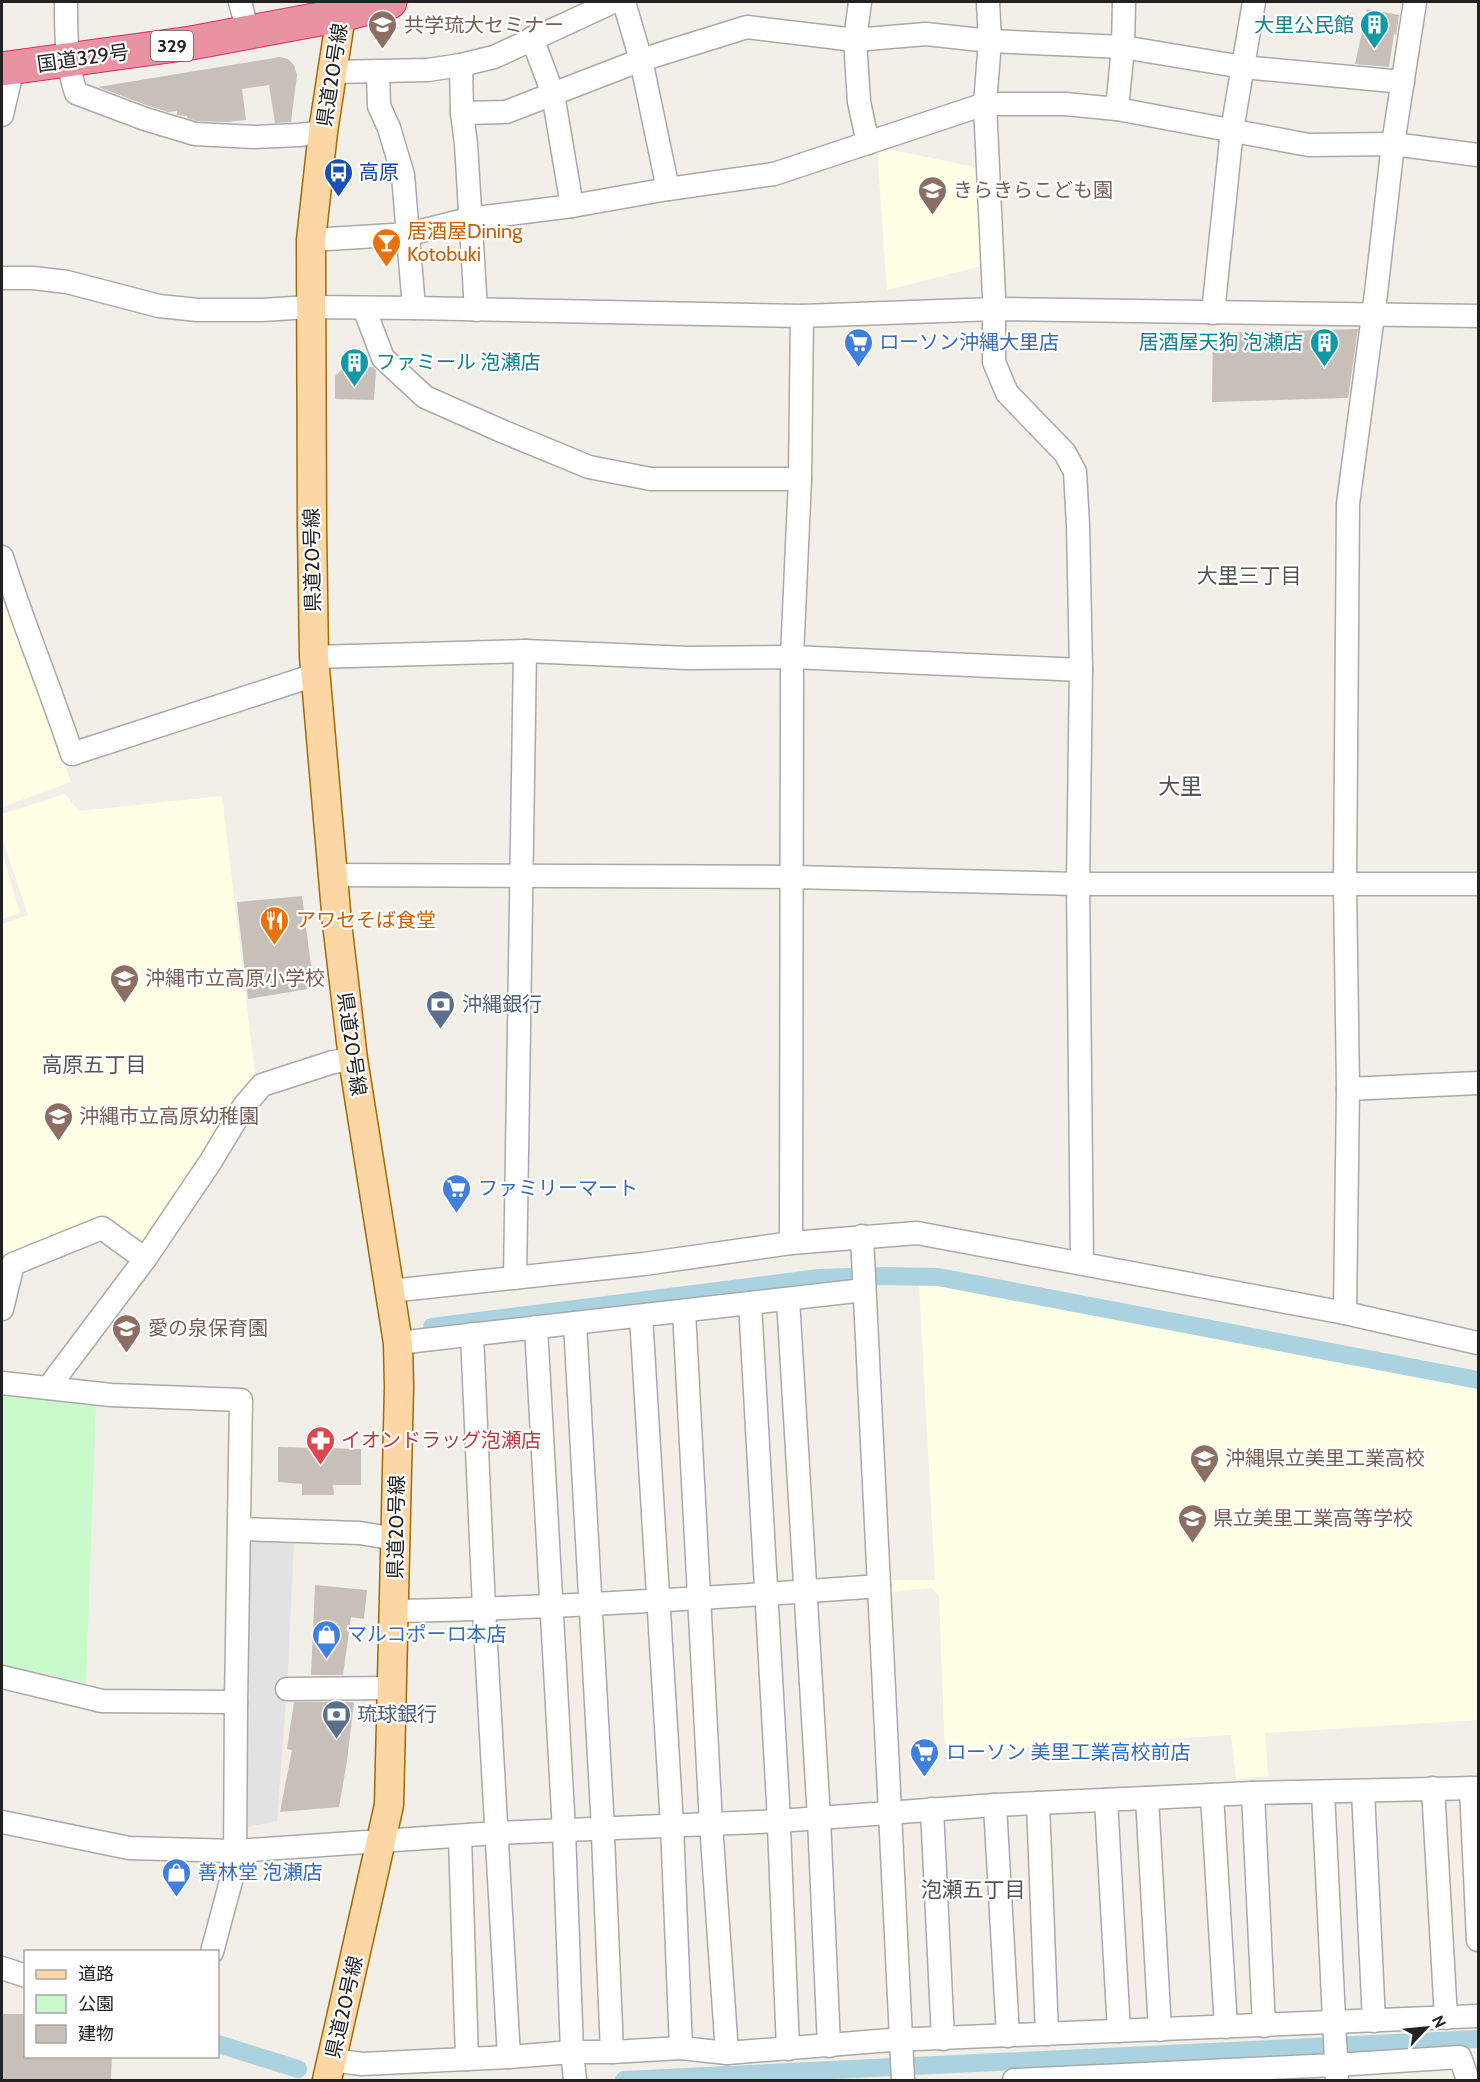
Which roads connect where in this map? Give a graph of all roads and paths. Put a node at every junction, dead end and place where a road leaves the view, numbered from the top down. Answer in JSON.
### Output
{"nodes":[{"id":1,"x":66,"y":2,"type":"edge"},
{"id":2,"x":390,"y":2,"type":"edge"},
{"id":3,"x":613,"y":2,"type":"edge"},
{"id":4,"x":624,"y":2,"type":"edge"},
{"id":5,"x":860,"y":2,"type":"edge"},
{"id":6,"x":988,"y":2,"type":"edge"},
{"id":7,"x":1124,"y":2,"type":"edge"},
{"id":8,"x":1254,"y":2,"type":"edge"},
{"id":9,"x":1415,"y":2,"type":"edge"},
{"id":10,"x":342,"y":8,"type":"edge"},
{"id":11,"x":244,"y":17,"type":"edge"},
{"id":12,"x":532,"y":38,"type":"junction"},
{"id":13,"x":855,"y":40,"type":"junction"},
{"id":14,"x":990,"y":41,"type":"junction"},
{"id":15,"x":1123,"y":47,"type":"junction"},
{"id":16,"x":69,"y":60,"type":"junction"},
{"id":17,"x":641,"y":60,"type":"junction"},
{"id":18,"x":460,"y":65,"type":"junction"},
{"id":19,"x":1243,"y":67,"type":"junction"},
{"id":20,"x":8,"y":68,"type":"edge"},
{"id":21,"x":332,"y":72,"type":"junction"},
{"id":22,"x":378,"y":72,"type":"junction"},
{"id":23,"x":1403,"y":82,"type":"junction"},
{"id":24,"x":553,"y":94,"type":"junction"},
{"id":25,"x":986,"y":104,"type":"junction"},
{"id":26,"x":1117,"y":109,"type":"junction"},
{"id":27,"x":462,"y":113,"type":"junction"},
{"id":28,"x":2,"y":115,"type":"edge"},
{"id":29,"x":1232,"y":130,"type":"junction"},
{"id":30,"x":323,"y":132,"type":"junction"},
{"id":31,"x":868,"y":143,"type":"junction"},
{"id":32,"x":1393,"y":144,"type":"junction"},
{"id":33,"x":1478,"y":152,"type":"edge"},
{"id":34,"x":668,"y":189,"type":"junction"},
{"id":35,"x":572,"y":206,"type":"junction"},
{"id":36,"x":470,"y":219,"type":"junction"},
{"id":37,"x":409,"y":234,"type":"junction"},
{"id":38,"x":311,"y":240,"type":"junction"},
{"id":39,"x":2,"y":278,"type":"edge"},
{"id":40,"x":310,"y":307,"type":"junction"},
{"id":41,"x":364,"y":308,"type":"junction"},
{"id":42,"x":414,"y":308,"type":"junction"},
{"id":43,"x":995,"y":309,"type":"junction"},
{"id":44,"x":476,"y":310,"type":"junction"},
{"id":45,"x":1213,"y":313,"type":"junction"},
{"id":46,"x":1372,"y":315,"type":"junction"},
{"id":47,"x":802,"y":316,"type":"junction"},
{"id":48,"x":1479,"y":316,"type":"edge"},
{"id":49,"x":800,"y":479,"type":"junction"},
{"id":50,"x":2,"y":557,"type":"edge"},
{"id":51,"x":525,"y":651,"type":"junction"},
{"id":52,"x":792,"y":657,"type":"junction"},
{"id":53,"x":315,"y":666,"type":"junction"},
{"id":54,"x":1081,"y":670,"type":"junction"},
{"id":55,"x":331,"y":875,"type":"junction"},
{"id":56,"x":521,"y":877,"type":"junction"},
{"id":57,"x":793,"y":877,"type":"junction"},
{"id":58,"x":1078,"y":884,"type":"junction"},
{"id":59,"x":1479,"y":884,"type":"edge"},
{"id":60,"x":1345,"y":885,"type":"junction"},
{"id":61,"x":354,"y":1059,"type":"junction"},
{"id":62,"x":1479,"y":1083,"type":"edge"},
{"id":63,"x":1348,"y":1089,"type":"junction"},
{"id":64,"x":862,"y":1236,"type":"junction"},
{"id":65,"x":791,"y":1243,"type":"junction"},
{"id":66,"x":145,"y":1259,"type":"junction"},
{"id":67,"x":1082,"y":1263,"type":"junction"},
{"id":68,"x":515,"y":1278,"type":"junction"},
{"id":69,"x":864,"y":1290,"type":"junction"},
{"id":70,"x":390,"y":1291,"type":"junction"},
{"id":71,"x":788,"y":1299,"type":"junction"},
{"id":72,"x":750,"y":1303,"type":"junction"},
{"id":73,"x":2,"y":1309,"type":"edge"},
{"id":74,"x":684,"y":1311,"type":"junction"},
{"id":75,"x":1345,"y":1313,"type":"junction"},
{"id":76,"x":641,"y":1316,"type":"junction"},
{"id":77,"x":576,"y":1323,"type":"junction"},
{"id":78,"x":536,"y":1327,"type":"junction"},
{"id":79,"x":472,"y":1334,"type":"junction"},
{"id":80,"x":1479,"y":1342,"type":"edge"},
{"id":81,"x":398,"y":1344,"type":"junction"},
{"id":82,"x":2,"y":1383,"type":"edge"},
{"id":83,"x":48,"y":1388,"type":"junction"},
{"id":84,"x":240,"y":1529,"type":"junction"},
{"id":85,"x":395,"y":1539,"type":"junction"},
{"id":86,"x":879,"y":1586,"type":"junction"},
{"id":87,"x":806,"y":1592,"type":"junction"},
{"id":88,"x":767,"y":1594,"type":"junction"},
{"id":89,"x":700,"y":1598,"type":"junction"},
{"id":90,"x":659,"y":1600,"type":"junction"},
{"id":91,"x":591,"y":1603,"type":"junction"},
{"id":92,"x":553,"y":1605,"type":"junction"},
{"id":93,"x":484,"y":1609,"type":"junction"},
{"id":94,"x":395,"y":1611,"type":"junction"},
{"id":95,"x":2,"y":1677,"type":"edge"},
{"id":96,"x":393,"y":1688,"type":"junction"},
{"id":97,"x":287,"y":1689,"type":"dead end"},
{"id":98,"x":236,"y":1702,"type":"junction"},
{"id":99,"x":1432,"y":1788,"type":"junction"},
{"id":100,"x":1475,"y":1788,"type":"edge"},
{"id":101,"x":1364,"y":1791,"type":"junction"},
{"id":102,"x":1323,"y":1792,"type":"junction"},
{"id":103,"x":1253,"y":1793,"type":"junction"},
{"id":104,"x":1212,"y":1795,"type":"junction"},
{"id":105,"x":1147,"y":1798,"type":"junction"},
{"id":106,"x":1106,"y":1800,"type":"junction"},
{"id":107,"x":1038,"y":1803,"type":"junction"},
{"id":108,"x":995,"y":1806,"type":"junction"},
{"id":109,"x":932,"y":1809,"type":"junction"},
{"id":110,"x":889,"y":1813,"type":"junction"},
{"id":111,"x":819,"y":1818,"type":"junction"},
{"id":112,"x":779,"y":1821,"type":"junction"},
{"id":113,"x":2,"y":1822,"type":"edge"},
{"id":114,"x":711,"y":1824,"type":"junction"},
{"id":115,"x":672,"y":1825,"type":"junction"},
{"id":116,"x":603,"y":1829,"type":"junction"},
{"id":117,"x":564,"y":1831,"type":"junction"},
{"id":118,"x":497,"y":1833,"type":"junction"},
{"id":119,"x":460,"y":1837,"type":"junction"},
{"id":120,"x":382,"y":1841,"type":"junction"},
{"id":121,"x":235,"y":1851,"type":"junction"},
{"id":122,"x":1479,"y":1940,"type":"edge"},
{"id":123,"x":213,"y":1950,"type":"edge"},
{"id":124,"x":2,"y":1968,"type":"edge"},
{"id":125,"x":24,"y":1975,"type":"edge"},
{"id":126,"x":1479,"y":2016,"type":"edge"},
{"id":127,"x":1446,"y":2018,"type":"junction"},
{"id":128,"x":1374,"y":2021,"type":"junction"},
{"id":129,"x":1334,"y":2023,"type":"junction"},
{"id":130,"x":1264,"y":2026,"type":"junction"},
{"id":131,"x":1226,"y":2027,"type":"junction"},
{"id":132,"x":1160,"y":2030,"type":"junction"},
{"id":133,"x":1119,"y":2031,"type":"junction"},
{"id":134,"x":1047,"y":2034,"type":"junction"},
{"id":135,"x":1008,"y":2036,"type":"junction"},
{"id":136,"x":943,"y":2039,"type":"junction"},
{"id":137,"x":900,"y":2040,"type":"junction"},
{"id":138,"x":829,"y":2046,"type":"junction"},
{"id":139,"x":681,"y":2048,"type":"junction"},
{"id":140,"x":788,"y":2049,"type":"junction"},
{"id":141,"x":572,"y":2052,"type":"junction"},
{"id":142,"x":612,"y":2052,"type":"junction"},
{"id":143,"x":727,"y":2053,"type":"junction"},
{"id":144,"x":509,"y":2057,"type":"junction"},
{"id":145,"x":467,"y":2059,"type":"junction"},
{"id":146,"x":329,"y":2070,"type":"edge"},
{"id":147,"x":1337,"y":2073,"type":"edge"},
{"id":148,"x":1229,"y":2075,"type":"edge"},
{"id":149,"x":1162,"y":2077,"type":"edge"},
{"id":150,"x":1120,"y":2078,"type":"edge"},
{"id":151,"x":575,"y":2080,"type":"edge"},
{"id":152,"x":903,"y":2080,"type":"edge"},
{"id":153,"x":1014,"y":2080,"type":"edge"},
{"id":154,"x":1053,"y":2080,"type":"edge"},
{"id":155,"x":1468,"y":2080,"type":"edge"}],
"edges":[{"from":1,"to":16,"type":"street"},
{"from":2,"to":10,"type":"highway","number":"329"},
{"from":3,"to":12,"type":"street"},
{"from":4,"to":17,"type":"street"},
{"from":5,"to":13,"type":"street"},
{"from":6,"to":14,"type":"street"},
{"from":7,"to":15,"type":"street"},
{"from":8,"to":19,"type":"street"},
{"from":9,"to":23,"type":"street"},
{"from":10,"to":11,"type":"highway","name":"国道329号","number":"329"},
{"from":10,"to":21,"type":"main road","name":"県道20号線"},
{"from":11,"to":16,"type":"highway","name":"国道329号","number":"329"},
{"from":12,"to":18,"type":"street"},
{"from":12,"to":24,"type":"street"},
{"from":13,"to":14,"type":"street"},
{"from":13,"to":17,"type":"street"},
{"from":13,"to":31,"type":"street"},
{"from":14,"to":15,"type":"street"},
{"from":14,"to":25,"type":"street"},
{"from":15,"to":19,"type":"street"},
{"from":15,"to":26,"type":"street"},
{"from":16,"to":20,"type":"highway","name":"国道329号","number":"329"},
{"from":16,"to":30,"type":"street"},
{"from":17,"to":24,"type":"street"},
{"from":17,"to":34,"type":"street"},
{"from":18,"to":22,"type":"street"},
{"from":18,"to":27,"type":"street"},
{"from":19,"to":23,"type":"street"},
{"from":19,"to":29,"type":"street"},
{"from":20,"to":28,"type":"street"},
{"from":21,"to":22,"type":"street"},
{"from":21,"to":30,"type":"main road","name":"県道20号線"},
{"from":22,"to":37,"type":"street"},
{"from":23,"to":32,"type":"street"},
{"from":24,"to":27,"type":"street"},
{"from":24,"to":35,"type":"street"},
{"from":25,"to":26,"type":"street"},
{"from":25,"to":31,"type":"street"},
{"from":25,"to":43,"type":"street"},
{"from":26,"to":29,"type":"street"},
{"from":27,"to":36,"type":"street"},
{"from":29,"to":32,"type":"street"},
{"from":29,"to":45,"type":"street"},
{"from":30,"to":38,"type":"main road","name":"県道20号線"},
{"from":31,"to":34,"type":"street"},
{"from":32,"to":33,"type":"street"},
{"from":32,"to":46,"type":"street"},
{"from":34,"to":35,"type":"street"},
{"from":35,"to":36,"type":"street"},
{"from":36,"to":37,"type":"street"},
{"from":36,"to":44,"type":"street"},
{"from":37,"to":38,"type":"street"},
{"from":37,"to":42,"type":"street"},
{"from":38,"to":40,"type":"main road","name":"県道20号線"},
{"from":39,"to":40,"type":"street"},
{"from":40,"to":41,"type":"street"},
{"from":40,"to":53,"type":"main road","name":"県道20号線"},
{"from":41,"to":42,"type":"street"},
{"from":41,"to":49,"type":"street"},
{"from":42,"to":44,"type":"street"},
{"from":43,"to":45,"type":"street"},
{"from":43,"to":47,"type":"street"},
{"from":43,"to":54,"type":"street"},
{"from":44,"to":47,"type":"street"},
{"from":45,"to":46,"type":"street"},
{"from":46,"to":48,"type":"street"},
{"from":46,"to":60,"type":"street"},
{"from":47,"to":49,"type":"street"},
{"from":49,"to":52,"type":"street"},
{"from":50,"to":53,"type":"street"},
{"from":51,"to":52,"type":"street"},
{"from":51,"to":53,"type":"street"},
{"from":51,"to":56,"type":"street"},
{"from":52,"to":54,"type":"street"},
{"from":52,"to":57,"type":"street"},
{"from":53,"to":55,"type":"main road","name":"県道20号線"},
{"from":54,"to":58,"type":"street"},
{"from":55,"to":56,"type":"street"},
{"from":55,"to":61,"type":"main road","name":"県道20号線"},
{"from":56,"to":57,"type":"street"},
{"from":56,"to":68,"type":"street"},
{"from":57,"to":58,"type":"street"},
{"from":57,"to":65,"type":"street"},
{"from":58,"to":60,"type":"street"},
{"from":58,"to":67,"type":"street"},
{"from":59,"to":60,"type":"street"},
{"from":60,"to":63,"type":"street"},
{"from":61,"to":66,"type":"street"},
{"from":61,"to":70,"type":"main road","name":"県道20号線"},
{"from":62,"to":63,"type":"street"},
{"from":63,"to":75,"type":"street"},
{"from":64,"to":65,"type":"street"},
{"from":64,"to":67,"type":"street"},
{"from":64,"to":69,"type":"street"},
{"from":65,"to":68,"type":"street"},
{"from":66,"to":73,"type":"street"},
{"from":66,"to":83,"type":"street"},
{"from":67,"to":75,"type":"street"},
{"from":68,"to":70,"type":"street"},
{"from":69,"to":71,"type":"street"},
{"from":69,"to":86,"type":"street"},
{"from":70,"to":81,"type":"main road","name":"県道20号線"},
{"from":71,"to":72,"type":"street"},
{"from":71,"to":87,"type":"street"},
{"from":72,"to":74,"type":"street"},
{"from":72,"to":88,"type":"street"},
{"from":74,"to":76,"type":"street"},
{"from":74,"to":89,"type":"street"},
{"from":75,"to":80,"type":"street"},
{"from":76,"to":77,"type":"street"},
{"from":76,"to":90,"type":"street"},
{"from":77,"to":78,"type":"street"},
{"from":77,"to":91,"type":"street"},
{"from":78,"to":79,"type":"street"},
{"from":78,"to":92,"type":"street"},
{"from":79,"to":81,"type":"street"},
{"from":79,"to":93,"type":"street"},
{"from":81,"to":85,"type":"main road","name":"県道20号線"},
{"from":82,"to":83,"type":"street"},
{"from":83,"to":84,"type":"street"},
{"from":84,"to":85,"type":"street"},
{"from":84,"to":98,"type":"street"},
{"from":85,"to":94,"type":"main road","name":"県道20号線"},
{"from":86,"to":87,"type":"street"},
{"from":86,"to":110,"type":"street"},
{"from":87,"to":88,"type":"street"},
{"from":87,"to":111,"type":"street"},
{"from":88,"to":89,"type":"street"},
{"from":88,"to":112,"type":"street"},
{"from":89,"to":90,"type":"street"},
{"from":89,"to":114,"type":"street"},
{"from":90,"to":91,"type":"street"},
{"from":90,"to":115,"type":"street"},
{"from":91,"to":92,"type":"street"},
{"from":91,"to":116,"type":"street"},
{"from":92,"to":93,"type":"street"},
{"from":92,"to":117,"type":"street"},
{"from":93,"to":94,"type":"street"},
{"from":93,"to":118,"type":"street"},
{"from":94,"to":96,"type":"main road","name":"県道20号線"},
{"from":95,"to":98,"type":"street"},
{"from":96,"to":97,"type":"street"},
{"from":96,"to":120,"type":"main road","name":"県道20号線"},
{"from":98,"to":121,"type":"street"},
{"from":99,"to":100,"type":"street"},
{"from":99,"to":101,"type":"street"},
{"from":99,"to":127,"type":"street"},
{"from":100,"to":122,"type":"street"},
{"from":101,"to":102,"type":"street"},
{"from":101,"to":128,"type":"street"},
{"from":102,"to":103,"type":"street"},
{"from":102,"to":129,"type":"street"},
{"from":103,"to":104,"type":"street"},
{"from":103,"to":130,"type":"street"},
{"from":104,"to":105,"type":"street"},
{"from":104,"to":131,"type":"street"},
{"from":105,"to":106,"type":"street"},
{"from":105,"to":132,"type":"street"},
{"from":106,"to":107,"type":"street"},
{"from":106,"to":133,"type":"street"},
{"from":107,"to":108,"type":"street"},
{"from":107,"to":134,"type":"street"},
{"from":108,"to":109,"type":"street"},
{"from":108,"to":135,"type":"street"},
{"from":109,"to":110,"type":"street"},
{"from":109,"to":136,"type":"street"},
{"from":110,"to":111,"type":"street"},
{"from":110,"to":137,"type":"street"},
{"from":111,"to":112,"type":"street"},
{"from":111,"to":138,"type":"street"},
{"from":112,"to":114,"type":"street"},
{"from":112,"to":140,"type":"street"},
{"from":113,"to":121,"type":"street"},
{"from":114,"to":115,"type":"street"},
{"from":114,"to":143,"type":"street"},
{"from":115,"to":116,"type":"street"},
{"from":115,"to":139,"type":"street"},
{"from":116,"to":117,"type":"street"},
{"from":116,"to":142,"type":"street"},
{"from":117,"to":118,"type":"street"},
{"from":117,"to":141,"type":"street"},
{"from":118,"to":119,"type":"street"},
{"from":118,"to":144,"type":"street"},
{"from":119,"to":120,"type":"street"},
{"from":119,"to":145,"type":"street"},
{"from":120,"to":121,"type":"street"},
{"from":120,"to":146,"type":"main road","name":"県道20号線"},
{"from":121,"to":123,"type":"street"},
{"from":124,"to":125,"type":"street"},
{"from":126,"to":127,"type":"street"},
{"from":127,"to":128,"type":"street"},
{"from":128,"to":129,"type":"street"},
{"from":129,"to":130,"type":"street"},
{"from":129,"to":147,"type":"street"},
{"from":130,"to":131,"type":"street"},
{"from":131,"to":132,"type":"street"},
{"from":132,"to":133,"type":"street"},
{"from":133,"to":134,"type":"street"},
{"from":134,"to":135,"type":"street"},
{"from":135,"to":136,"type":"street"},
{"from":136,"to":137,"type":"street"},
{"from":137,"to":138,"type":"street"},
{"from":137,"to":152,"type":"street"},
{"from":138,"to":140,"type":"street"},
{"from":139,"to":142,"type":"street"},
{"from":139,"to":143,"type":"street"},
{"from":140,"to":143,"type":"street"},
{"from":141,"to":142,"type":"street"},
{"from":141,"to":144,"type":"street"},
{"from":141,"to":151,"type":"street"},
{"from":144,"to":145,"type":"street"},
{"from":145,"to":146,"type":"street"},
{"from":147,"to":148,"type":"street"},
{"from":147,"to":155,"type":"street"},
{"from":148,"to":149,"type":"street"},
{"from":149,"to":150,"type":"street"},
{"from":150,"to":154,"type":"street"},
{"from":153,"to":154,"type":"street"}]}
